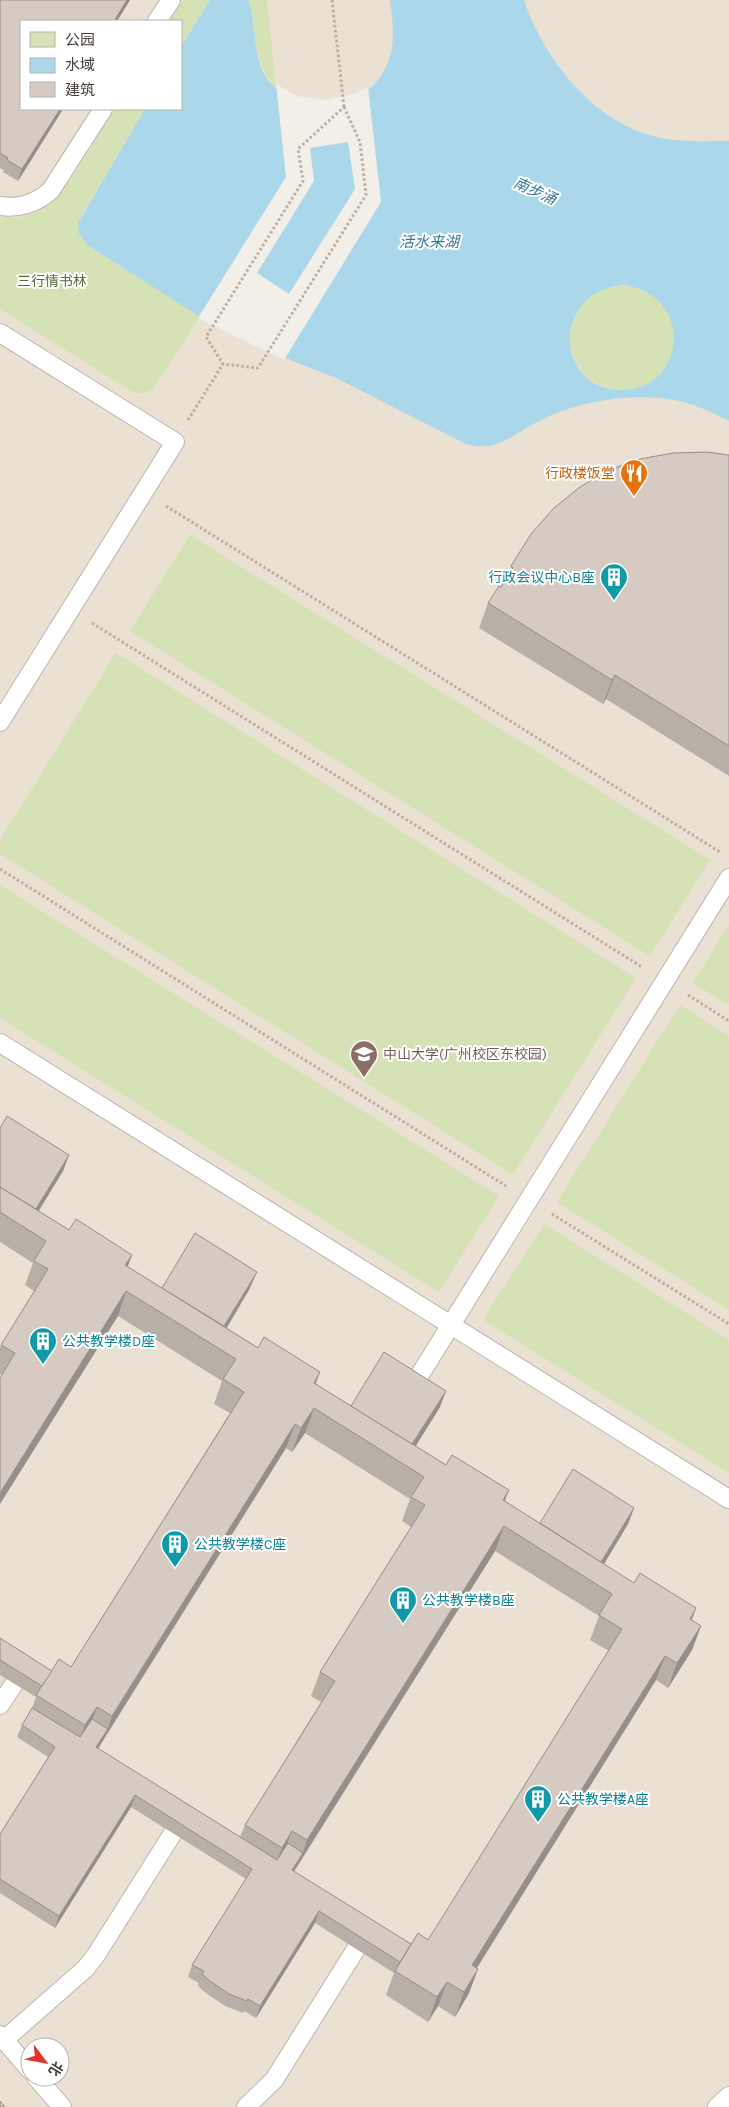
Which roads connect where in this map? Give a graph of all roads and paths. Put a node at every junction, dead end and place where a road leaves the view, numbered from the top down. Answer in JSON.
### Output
{"nodes":[{"id":1,"x":170,"y":0,"type":"edge"},
{"id":2,"x":332,"y":0,"type":"edge"},
{"id":3,"x":158,"y":20,"type":"edge"},
{"id":4,"x":344,"y":107,"type":"junction"},
{"id":5,"x":102,"y":110,"type":"edge"},
{"id":6,"x":0,"y":206,"type":"edge"},
{"id":7,"x":0,"y":333,"type":"edge"},
{"id":8,"x":224,"y":364,"type":"junction"},
{"id":9,"x":196,"y":407,"type":"dead end"},
{"id":10,"x":144,"y":492,"type":"junction"},
{"id":11,"x":70,"y":610,"type":"junction"},
{"id":12,"x":0,"y":722,"type":"edge"},
{"id":13,"x":720,"y":852,"type":"dead end"},
{"id":14,"x":0,"y":869,"type":"edge"},
{"id":15,"x":729,"y":878,"type":"edge"},
{"id":16,"x":664,"y":981,"type":"junction"},
{"id":17,"x":729,"y":1021,"type":"edge"},
{"id":18,"x":0,"y":1043,"type":"edge"},
{"id":19,"x":528,"y":1200,"type":"junction"},
{"id":20,"x":729,"y":1324,"type":"edge"},
{"id":21,"x":451,"y":1325,"type":"junction"},
{"id":22,"x":411,"y":1389,"type":"edge"},
{"id":23,"x":729,"y":1499,"type":"edge"},
{"id":24,"x":14,"y":1684,"type":"edge"},
{"id":25,"x":0,"y":1706,"type":"edge"},
{"id":26,"x":172,"y":1833,"type":"edge"},
{"id":27,"x":356,"y":1949,"type":"edge"},
{"id":28,"x":2,"y":2037,"type":"edge"},
{"id":29,"x":20,"y":2058,"type":"edge"},
{"id":30,"x":45,"y":2087,"type":"edge"},
{"id":31,"x":729,"y":2096,"type":"edge"},
{"id":32,"x":62,"y":2107,"type":"edge"},
{"id":33,"x":246,"y":2107,"type":"edge"},
{"id":34,"x":716,"y":2107,"type":"edge"}],
"edges":[{"from":1,"to":3,"type":"lane"},
{"from":2,"to":4,"type":"path"},
{"from":4,"to":8,"type":"path"},
{"from":4,"to":8,"type":"path"},
{"from":5,"to":6,"type":"lane"},
{"from":7,"to":10,"type":"lane"},
{"from":8,"to":9,"type":"path"},
{"from":10,"to":11,"type":"lane"},
{"from":10,"to":13,"type":"path"},
{"from":11,"to":12,"type":"lane"},
{"from":11,"to":16,"type":"path"},
{"from":14,"to":19,"type":"path"},
{"from":15,"to":16,"type":"lane"},
{"from":16,"to":17,"type":"path"},
{"from":16,"to":19,"type":"lane"},
{"from":18,"to":21,"type":"lane"},
{"from":19,"to":20,"type":"path"},
{"from":19,"to":21,"type":"lane"},
{"from":21,"to":22,"type":"lane"},
{"from":21,"to":23,"type":"lane"},
{"from":24,"to":25,"type":"lane"},
{"from":26,"to":28,"type":"lane"},
{"from":27,"to":33,"type":"lane"},
{"from":28,"to":29,"type":"lane"},
{"from":30,"to":32,"type":"lane"},
{"from":31,"to":34,"type":"lane"}]}
